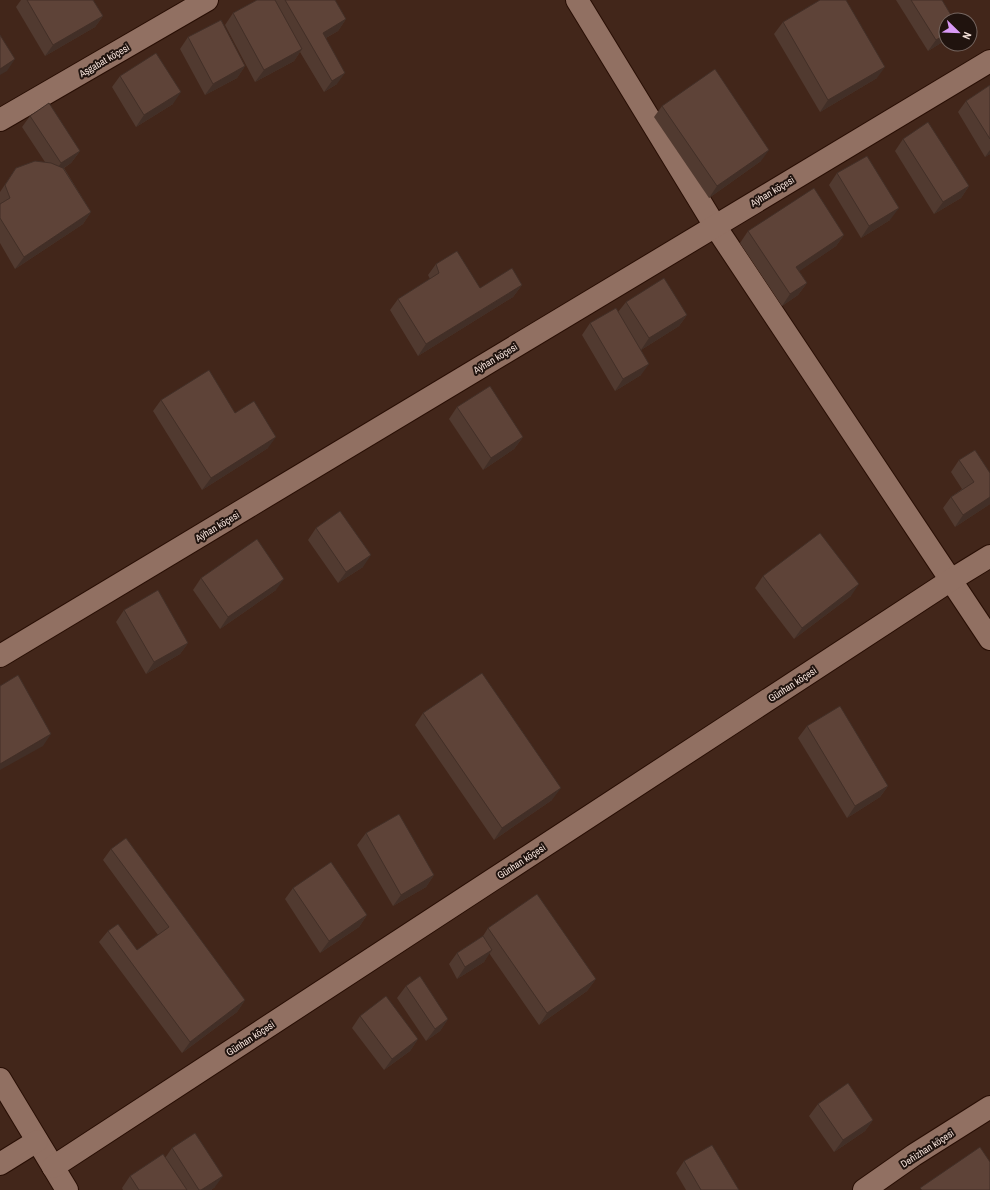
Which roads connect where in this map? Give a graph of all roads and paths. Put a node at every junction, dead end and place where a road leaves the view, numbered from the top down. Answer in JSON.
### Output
{"nodes":[{"id":1,"x":207,"y":0,"type":"edge"},
{"id":2,"x":576,"y":0,"type":"edge"},
{"id":3,"x":990,"y":61,"type":"edge"},
{"id":4,"x":0,"y":120,"type":"edge"},
{"id":5,"x":715,"y":226,"type":"junction"},
{"id":6,"x":990,"y":556,"type":"edge"},
{"id":7,"x":951,"y":580,"type":"junction"},
{"id":8,"x":990,"y":639,"type":"edge"},
{"id":9,"x":0,"y":656,"type":"edge"},
{"id":10,"x":0,"y":1079,"type":"edge"},
{"id":11,"x":990,"y":1107,"type":"edge"},
{"id":12,"x":37,"y":1140,"type":"junction"},
{"id":13,"x":0,"y":1164,"type":"edge"},
{"id":14,"x":53,"y":1167,"type":"junction"},
{"id":15,"x":67,"y":1190,"type":"edge"},
{"id":16,"x":864,"y":1190,"type":"edge"}],
"edges":[{"from":1,"to":4,"type":"street","name":"Aşgabat köçesi"},
{"from":2,"to":5,"type":"street"},
{"from":3,"to":5,"type":"street","name":"Aýhan köçesi"},
{"from":5,"to":7,"type":"street"},
{"from":5,"to":9,"type":"street","name":"Aýhan köçesi"},
{"from":6,"to":7,"type":"street","name":"Günhan köçesi"},
{"from":7,"to":8,"type":"street"},
{"from":7,"to":14,"type":"street","name":"Günhan köçesi"},
{"from":10,"to":12,"type":"street"},
{"from":11,"to":16,"type":"street","name":"Deňizhan köçesi"},
{"from":12,"to":13,"type":"street"},
{"from":12,"to":14,"type":"street"},
{"from":14,"to":15,"type":"street"}]}
